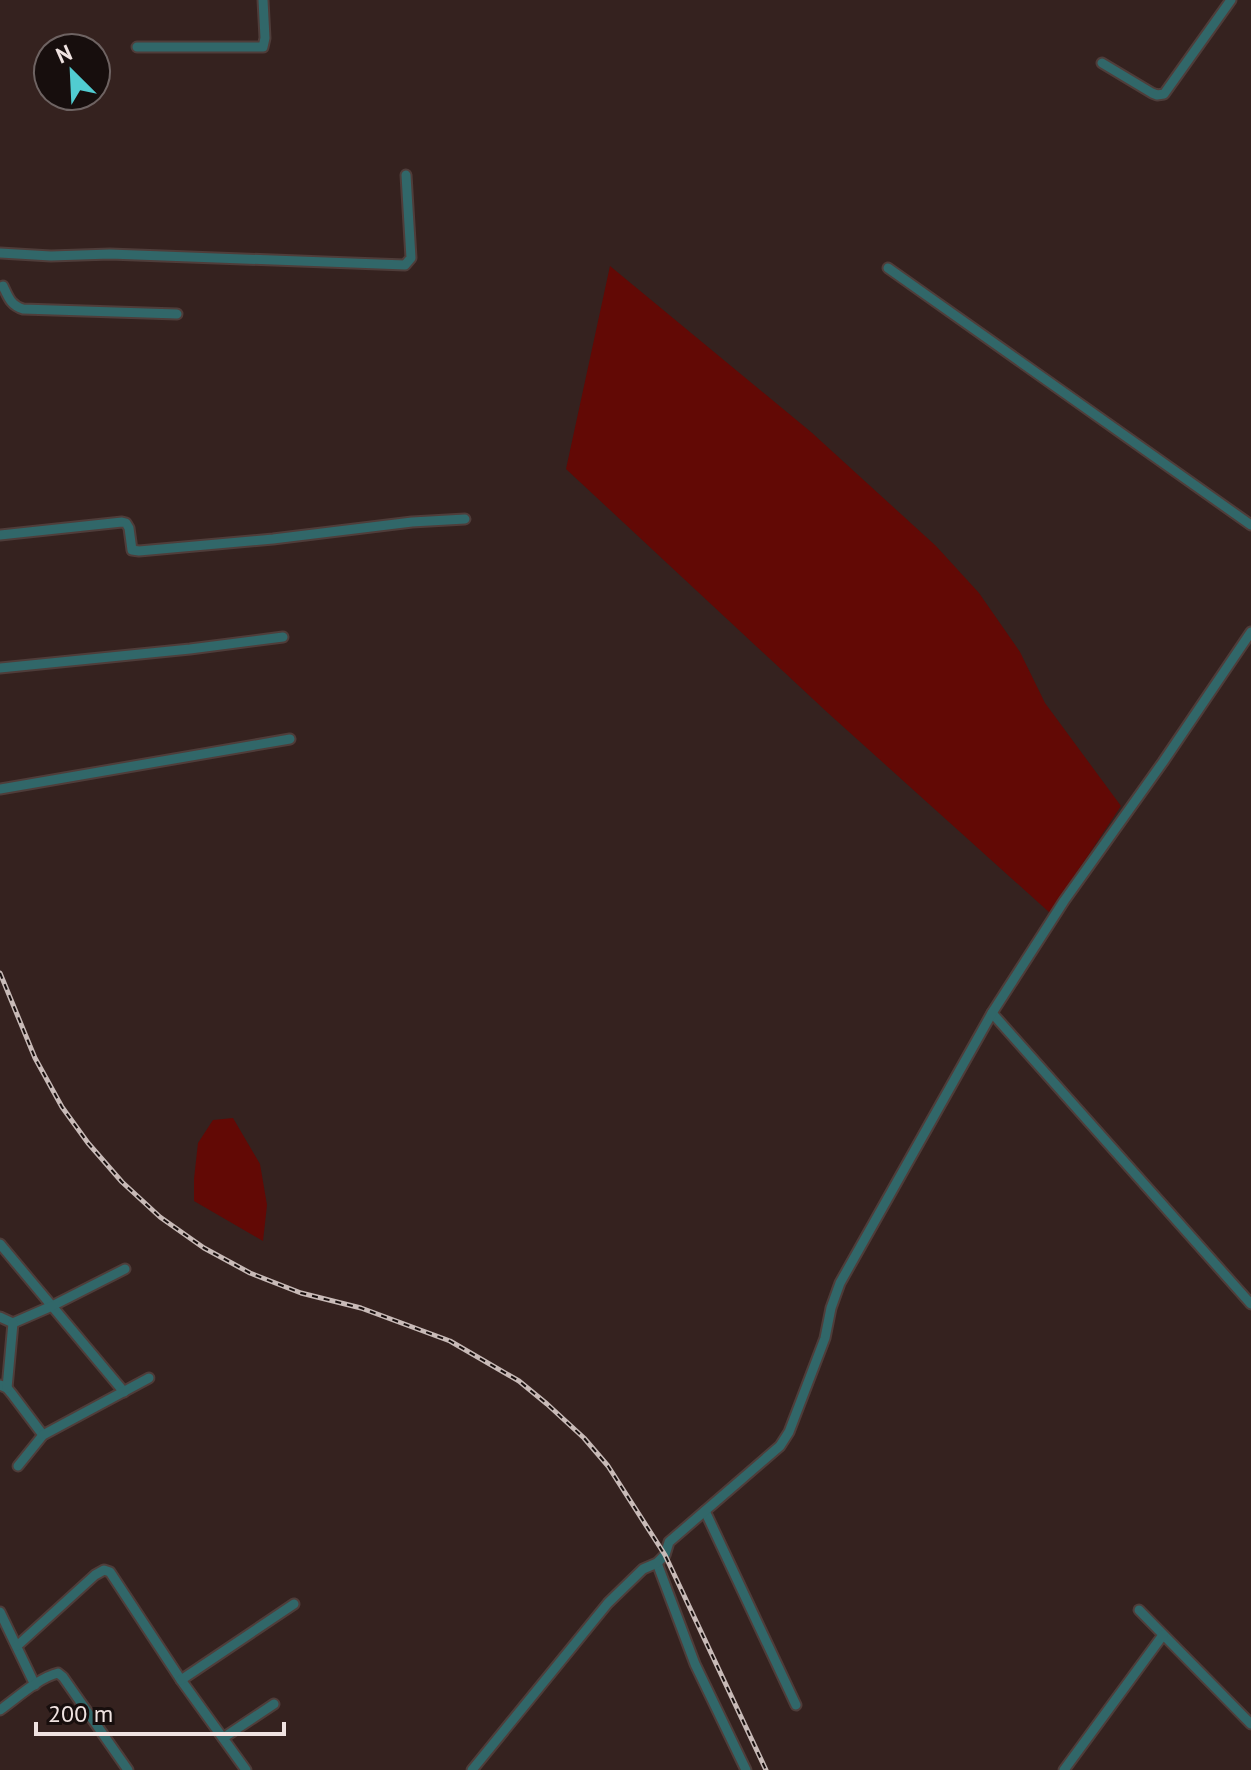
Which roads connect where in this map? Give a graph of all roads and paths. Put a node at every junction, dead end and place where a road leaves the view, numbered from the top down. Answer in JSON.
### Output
{"nodes":[{"id":1,"x":263,"y":0,"type":"edge"},
{"id":2,"x":1231,"y":0,"type":"edge"},
{"id":3,"x":137,"y":47,"type":"dead end"},
{"id":4,"x":1102,"y":63,"type":"dead end"},
{"id":5,"x":406,"y":175,"type":"dead end"},
{"id":6,"x":0,"y":253,"type":"edge"},
{"id":7,"x":888,"y":268,"type":"dead end"},
{"id":8,"x":1,"y":284,"type":"edge"},
{"id":9,"x":177,"y":314,"type":"dead end"},
{"id":10,"x":465,"y":519,"type":"dead end"},
{"id":11,"x":1251,"y":525,"type":"edge"},
{"id":12,"x":0,"y":535,"type":"edge"},
{"id":13,"x":1251,"y":632,"type":"edge"},
{"id":14,"x":283,"y":637,"type":"dead end"},
{"id":15,"x":0,"y":668,"type":"edge"},
{"id":16,"x":290,"y":739,"type":"dead end"},
{"id":17,"x":0,"y":789,"type":"edge"},
{"id":18,"x":992,"y":1013,"type":"junction"},
{"id":19,"x":0,"y":1244,"type":"edge"},
{"id":20,"x":125,"y":1269,"type":"dead end"},
{"id":21,"x":1251,"y":1304,"type":"edge"},
{"id":22,"x":52,"y":1306,"type":"junction"},
{"id":23,"x":0,"y":1317,"type":"edge"},
{"id":24,"x":13,"y":1323,"type":"junction"},
{"id":25,"x":149,"y":1378,"type":"dead end"},
{"id":26,"x":4,"y":1387,"type":"edge"},
{"id":27,"x":124,"y":1392,"type":"junction"},
{"id":28,"x":43,"y":1435,"type":"junction"},
{"id":29,"x":18,"y":1466,"type":"dead end"},
{"id":30,"x":705,"y":1511,"type":"junction"},
{"id":31,"x":657,"y":1563,"type":"junction"},
{"id":32,"x":294,"y":1604,"type":"dead end"},
{"id":33,"x":1139,"y":1610,"type":"dead end"},
{"id":34,"x":0,"y":1612,"type":"edge"},
{"id":35,"x":1163,"y":1635,"type":"junction"},
{"id":36,"x":17,"y":1646,"type":"junction"},
{"id":37,"x":181,"y":1680,"type":"junction"},
{"id":38,"x":35,"y":1685,"type":"junction"},
{"id":39,"x":274,"y":1704,"type":"dead end"},
{"id":40,"x":796,"y":1705,"type":"dead end"},
{"id":41,"x":0,"y":1710,"type":"edge"},
{"id":42,"x":1251,"y":1724,"type":"edge"},
{"id":43,"x":223,"y":1738,"type":"junction"},
{"id":44,"x":128,"y":1770,"type":"edge"},
{"id":45,"x":246,"y":1770,"type":"edge"},
{"id":46,"x":472,"y":1770,"type":"edge"},
{"id":47,"x":746,"y":1770,"type":"edge"},
{"id":48,"x":1064,"y":1770,"type":"edge"}],
"edges":[{"from":1,"to":3,"type":"street"},
{"from":2,"to":4,"type":"street"},
{"from":5,"to":6,"type":"street"},
{"from":7,"to":11,"type":"street"},
{"from":8,"to":9,"type":"street"},
{"from":10,"to":12,"type":"street"},
{"from":13,"to":18,"type":"street"},
{"from":14,"to":15,"type":"street"},
{"from":16,"to":17,"type":"street"},
{"from":18,"to":21,"type":"street"},
{"from":18,"to":30,"type":"street"},
{"from":19,"to":22,"type":"street"},
{"from":20,"to":22,"type":"street"},
{"from":22,"to":24,"type":"street"},
{"from":22,"to":27,"type":"street"},
{"from":23,"to":24,"type":"street"},
{"from":24,"to":26,"type":"street"},
{"from":25,"to":27,"type":"street"},
{"from":26,"to":28,"type":"street"},
{"from":27,"to":28,"type":"street"},
{"from":28,"to":29,"type":"street"},
{"from":30,"to":31,"type":"street"},
{"from":30,"to":40,"type":"street"},
{"from":31,"to":46,"type":"street"},
{"from":31,"to":47,"type":"street"},
{"from":32,"to":37,"type":"street"},
{"from":33,"to":35,"type":"street"},
{"from":34,"to":36,"type":"street"},
{"from":35,"to":42,"type":"street"},
{"from":35,"to":48,"type":"street"},
{"from":36,"to":37,"type":"street"},
{"from":36,"to":38,"type":"street"},
{"from":37,"to":43,"type":"street"},
{"from":38,"to":41,"type":"street"},
{"from":38,"to":44,"type":"street"},
{"from":39,"to":43,"type":"street"},
{"from":43,"to":45,"type":"street"}]}
